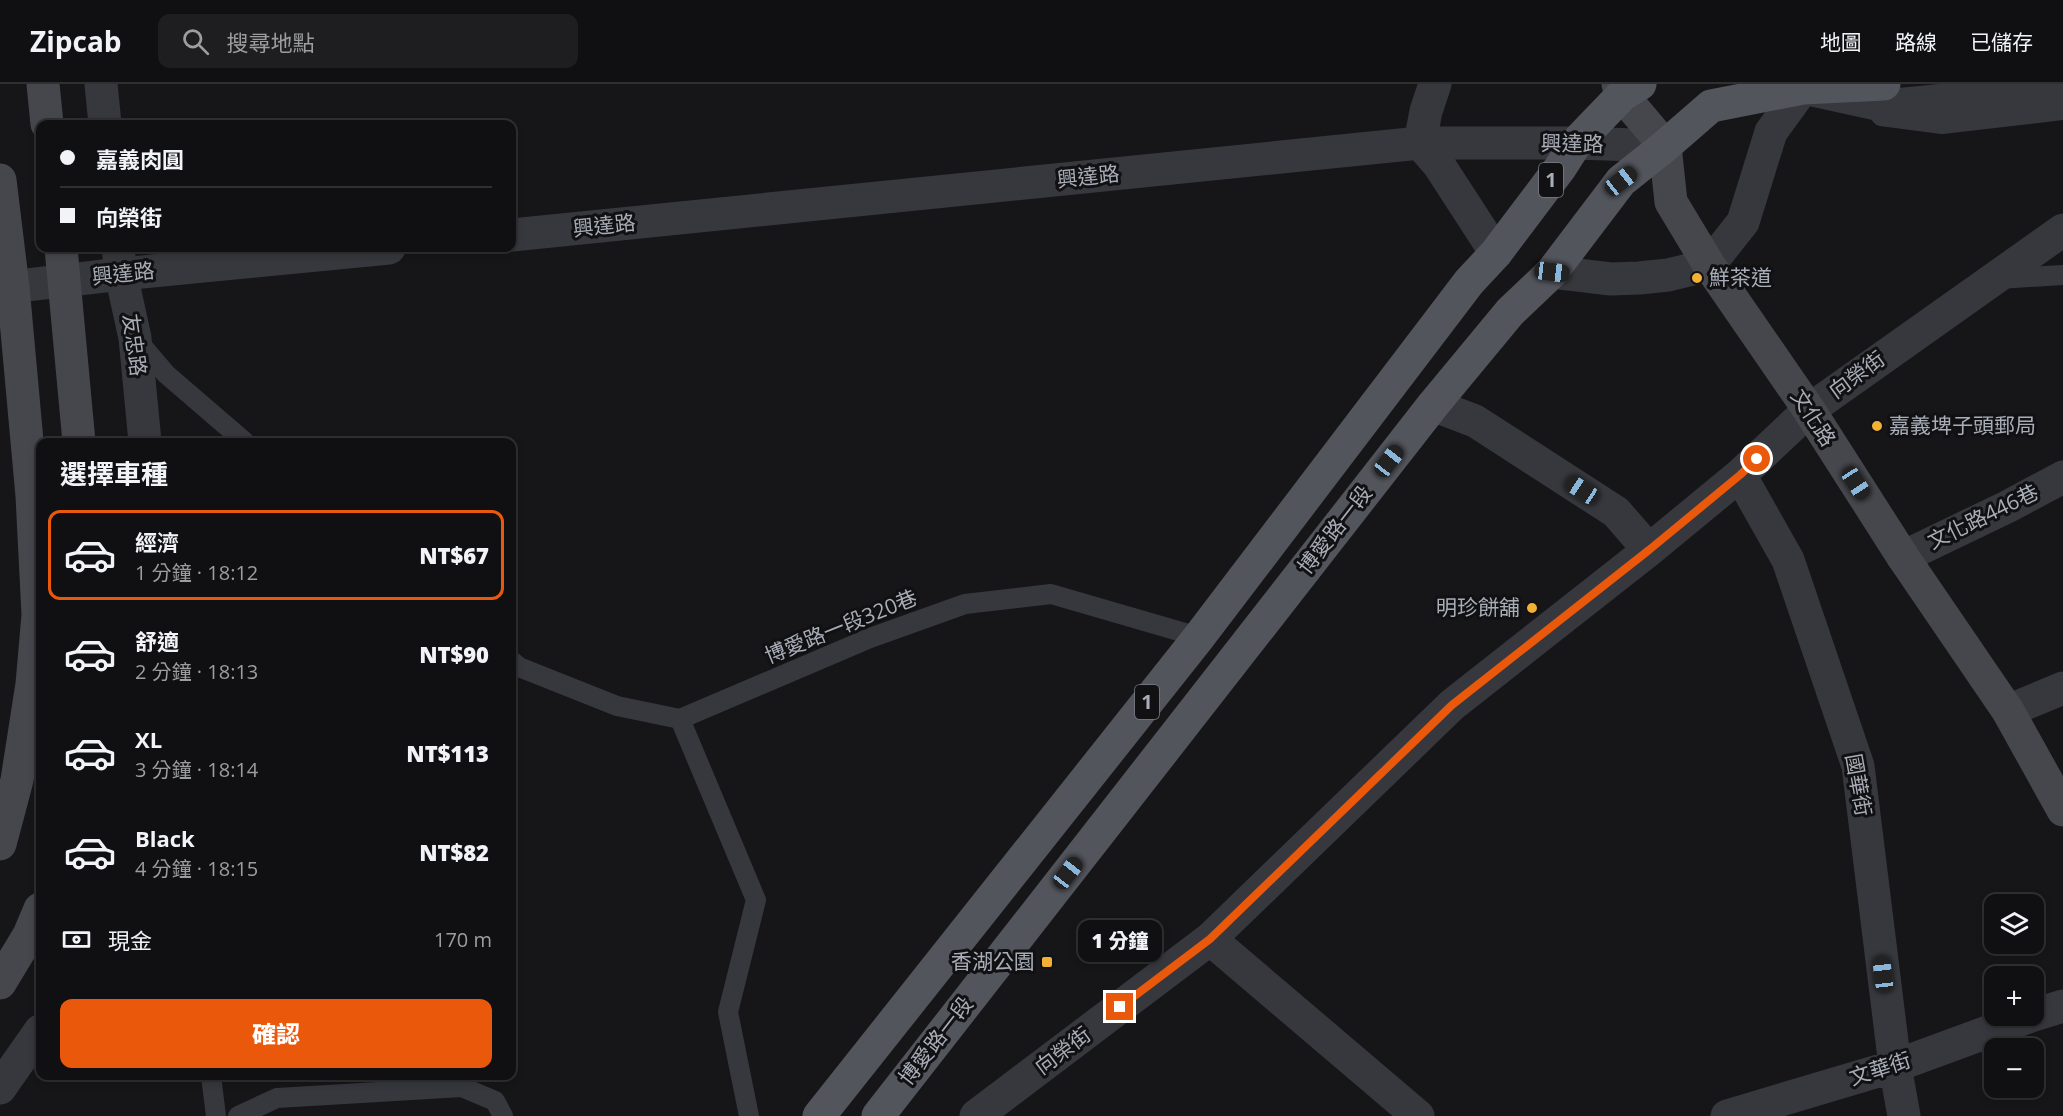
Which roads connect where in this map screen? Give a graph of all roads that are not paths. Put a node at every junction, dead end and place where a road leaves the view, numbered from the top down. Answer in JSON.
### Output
{"nodes":[{"id":1,"x":42,"y":84,"type":"edge"},
{"id":2,"x":101,"y":84,"type":"edge"},
{"id":3,"x":1435,"y":84,"type":"edge"},
{"id":4,"x":1626,"y":88,"type":"edge"},
{"id":5,"x":1803,"y":88,"type":"junction"},
{"id":6,"x":2063,"y":88,"type":"edge"},
{"id":7,"x":1884,"y":91,"type":"edge"},
{"id":8,"x":2063,"y":110,"type":"edge"},
{"id":9,"x":46,"y":120,"type":"edge"},
{"id":10,"x":105,"y":120,"type":"edge"},
{"id":11,"x":1420,"y":143,"type":"junction"},
{"id":12,"x":1576,"y":143,"type":"junction"},
{"id":13,"x":1665,"y":146,"type":"junction"},
{"id":14,"x":0,"y":180,"type":"edge"},
{"id":15,"x":2063,"y":230,"type":"edge"},
{"id":16,"x":516,"y":235,"type":"edge"},
{"id":17,"x":61,"y":252,"type":"edge"},
{"id":18,"x":306,"y":252,"type":"edge"},
{"id":19,"x":1496,"y":253,"type":"junction"},
{"id":20,"x":120,"y":261,"type":"edge"},
{"id":21,"x":1709,"y":265,"type":"junction"},
{"id":22,"x":1552,"y":272,"type":"junction"},
{"id":23,"x":2063,"y":276,"type":"edge"},
{"id":24,"x":64,"y":280,"type":"junction"},
{"id":25,"x":1991,"y":280,"type":"junction"},
{"id":26,"x":6,"y":288,"type":"edge"},
{"id":27,"x":135,"y":338,"type":"junction"},
{"id":28,"x":1433,"y":405,"type":"junction"},
{"id":29,"x":1809,"y":410,"type":"junction"},
{"id":30,"x":79,"y":438,"type":"edge"},
{"id":31,"x":146,"y":438,"type":"edge"},
{"id":32,"x":240,"y":438,"type":"edge"},
{"id":33,"x":1740,"y":475,"type":"junction"},
{"id":34,"x":2063,"y":477,"type":"edge"},
{"id":35,"x":1649,"y":550,"type":"junction"},
{"id":36,"x":1903,"y":557,"type":"junction"},
{"id":37,"x":36,"y":575,"type":"edge"},
{"id":38,"x":1199,"y":637,"type":"junction"},
{"id":39,"x":36,"y":638,"type":"edge"},
{"id":40,"x":516,"y":664,"type":"edge"},
{"id":41,"x":2063,"y":688,"type":"edge"},
{"id":42,"x":2008,"y":711,"type":"junction"},
{"id":43,"x":680,"y":719,"type":"junction"},
{"id":44,"x":2063,"y":810,"type":"edge"},
{"id":45,"x":0,"y":844,"type":"edge"},
{"id":46,"x":36,"y":918,"type":"edge"},
{"id":47,"x":1210,"y":939,"type":"junction"},
{"id":48,"x":0,"y":983,"type":"edge"},
{"id":49,"x":2063,"y":1006,"type":"edge"},
{"id":50,"x":2044,"y":1012,"type":"edge"},
{"id":51,"x":2003,"y":1026,"type":"edge"},
{"id":52,"x":36,"y":1037,"type":"edge"},
{"id":53,"x":1894,"y":1066,"type":"junction"},
{"id":54,"x":212,"y":1080,"type":"edge"},
{"id":55,"x":0,"y":1088,"type":"edge"},
{"id":56,"x":216,"y":1116,"type":"edge"},
{"id":57,"x":238,"y":1116,"type":"edge"},
{"id":58,"x":503,"y":1116,"type":"edge"},
{"id":59,"x":748,"y":1116,"type":"edge"},
{"id":60,"x":819,"y":1116,"type":"edge"},
{"id":61,"x":878,"y":1116,"type":"edge"},
{"id":62,"x":976,"y":1116,"type":"edge"},
{"id":63,"x":1418,"y":1116,"type":"edge"},
{"id":64,"x":1727,"y":1116,"type":"edge"},
{"id":65,"x":1904,"y":1116,"type":"edge"}],
"edges":[{"from":1,"to":9,"type":"street"},
{"from":2,"to":10,"type":"street"},
{"from":3,"to":11,"type":"street"},
{"from":4,"to":12,"type":"main road","name":"博愛路一段","number":"1"},
{"from":4,"to":13,"type":"street"},
{"from":5,"to":7,"type":"main road","name":"博愛路一段","number":"1"},
{"from":5,"to":8,"type":"lane"},
{"from":5,"to":13,"type":"main road","name":"博愛路一段","number":"1"},
{"from":5,"to":21,"type":"street"},
{"from":6,"to":7,"type":"street"},
{"from":11,"to":12,"type":"street","name":"興達路"},
{"from":11,"to":16,"type":"street","name":"興達路"},
{"from":11,"to":19,"type":"street"},
{"from":12,"to":13,"type":"street","name":"興達路"},
{"from":12,"to":19,"type":"main road","name":"博愛路一段","number":"1"},
{"from":13,"to":21,"type":"street","name":"文化路"},
{"from":13,"to":22,"type":"main road","name":"博愛路一段","number":"1"},
{"from":14,"to":26,"type":"street"},
{"from":15,"to":25,"type":"street","name":"向榮街"},
{"from":17,"to":24,"type":"street"},
{"from":18,"to":20,"type":"street","name":"興達路"},
{"from":19,"to":38,"type":"main road","name":"博愛路一段","number":"1"},
{"from":20,"to":24,"type":"street","name":"興達路"},
{"from":20,"to":27,"type":"street","name":"友忠路"},
{"from":21,"to":22,"type":"street"},
{"from":21,"to":29,"type":"street","name":"文化路"},
{"from":22,"to":28,"type":"main road","name":"博愛路一段","number":"1"},
{"from":23,"to":25,"type":"lane"},
{"from":24,"to":26,"type":"street","name":"興達路"},
{"from":24,"to":30,"type":"street"},
{"from":25,"to":29,"type":"street","name":"向榮街"},
{"from":26,"to":37,"type":"street"},
{"from":27,"to":31,"type":"street","name":"友忠路"},
{"from":27,"to":32,"type":"lane"},
{"from":28,"to":35,"type":"street"},
{"from":28,"to":61,"type":"main road","name":"博愛路一段","number":"1"},
{"from":29,"to":33,"type":"street","name":"向榮街"},
{"from":29,"to":36,"type":"street","name":"文化路"},
{"from":33,"to":35,"type":"street","name":"向榮街"},
{"from":33,"to":53,"type":"street","name":"國華街"},
{"from":34,"to":36,"type":"street","name":"文化路446巷"},
{"from":35,"to":47,"type":"street","name":"向榮街"},
{"from":36,"to":42,"type":"street","name":"文化路"},
{"from":38,"to":43,"type":"lane","name":"博愛路一段320巷"},
{"from":38,"to":60,"type":"main road","name":"博愛路一段","number":"1"},
{"from":39,"to":45,"type":"street"},
{"from":40,"to":43,"type":"lane"},
{"from":41,"to":42,"type":"street"},
{"from":42,"to":44,"type":"street","name":"文化路"},
{"from":43,"to":59,"type":"lane"},
{"from":46,"to":48,"type":"street"},
{"from":47,"to":62,"type":"street","name":"向榮街"},
{"from":47,"to":63,"type":"street"},
{"from":49,"to":50,"type":"street","name":"文華街"},
{"from":51,"to":53,"type":"street","name":"文華街"},
{"from":52,"to":55,"type":"street"},
{"from":53,"to":64,"type":"street","name":"文華街"},
{"from":53,"to":65,"type":"street","name":"國華街"},
{"from":54,"to":56,"type":"lane"},
{"from":57,"to":58,"type":"lane"}]}
